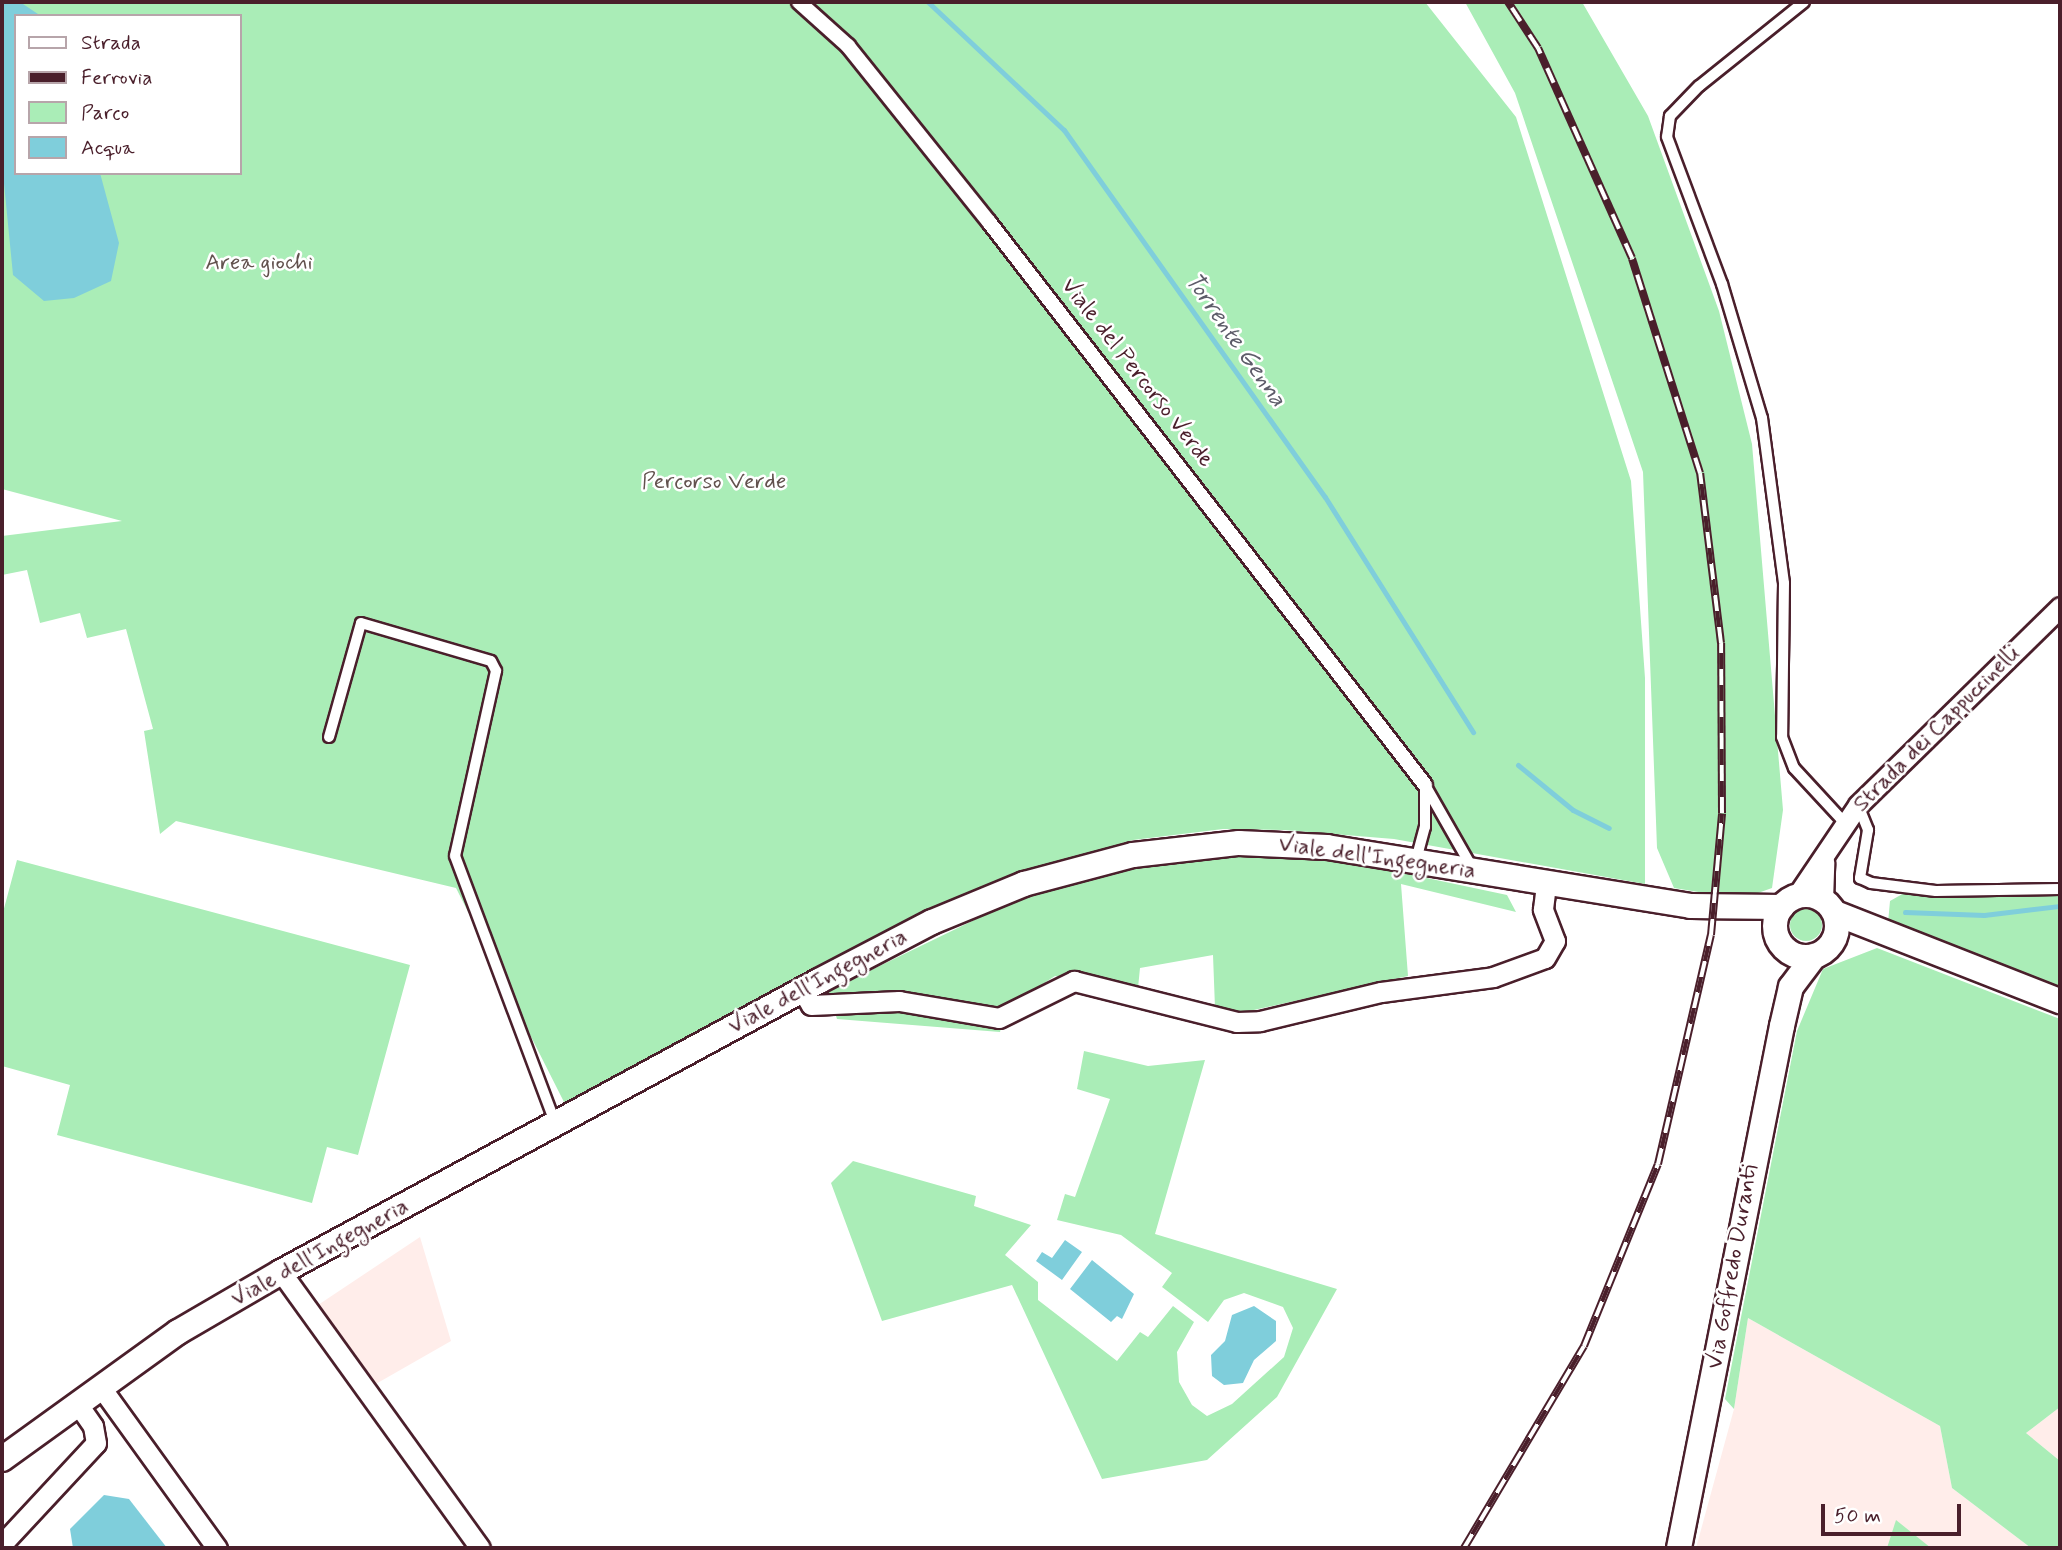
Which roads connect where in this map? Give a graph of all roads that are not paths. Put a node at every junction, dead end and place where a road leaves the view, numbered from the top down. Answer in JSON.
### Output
{"nodes":[{"id":1,"x":799,"y":2,"type":"edge"},
{"id":2,"x":1804,"y":2,"type":"edge"},
{"id":3,"x":2060,"y":607,"type":"edge"},
{"id":4,"x":329,"y":737,"type":"dead end"},
{"id":5,"x":1425,"y":785,"type":"junction"},
{"id":6,"x":1858,"y":805,"type":"junction"},
{"id":7,"x":1844,"y":822,"type":"junction"},
{"id":8,"x":1824,"y":858,"type":"junction"},
{"id":9,"x":1416,"y":861,"type":"junction"},
{"id":10,"x":1473,"y":870,"type":"junction"},
{"id":11,"x":1546,"y":885,"type":"junction"},
{"id":12,"x":2060,"y":889,"type":"edge"},
{"id":13,"x":1789,"y":902,"type":"junction"},
{"id":14,"x":1829,"y":906,"type":"junction"},
{"id":15,"x":1732,"y":911,"type":"junction"},
{"id":16,"x":1885,"y":936,"type":"junction"},
{"id":17,"x":1781,"y":942,"type":"junction"},
{"id":18,"x":1823,"y":950,"type":"junction"},
{"id":19,"x":1791,"y":987,"type":"junction"},
{"id":20,"x":802,"y":990,"type":"junction"},
{"id":21,"x":2060,"y":1001,"type":"edge"},
{"id":22,"x":556,"y":1124,"type":"junction"},
{"id":23,"x":281,"y":1272,"type":"junction"},
{"id":24,"x":100,"y":1386,"type":"junction"},
{"id":25,"x":76,"y":1403,"type":"junction"},
{"id":26,"x":2,"y":1459,"type":"edge"},
{"id":27,"x":2,"y":1544,"type":"edge"},
{"id":28,"x":217,"y":1548,"type":"edge"},
{"id":29,"x":480,"y":1548,"type":"edge"},
{"id":30,"x":1679,"y":1548,"type":"edge"}],
"edges":[{"from":1,"to":5,"type":"street","name":"Viale del Percorso Verde"},
{"from":2,"to":7,"type":"lane"},
{"from":3,"to":6,"type":"street","name":"Strada dei Cappuccinelli"},
{"from":4,"to":22,"type":"lane"},
{"from":5,"to":9,"type":"lane"},
{"from":5,"to":10,"type":"lane","name":"Viale del Percorso Verde"},
{"from":6,"to":7,"type":"street","name":"Strada dei Cappuccinelli"},
{"from":6,"to":12,"type":"lane"},
{"from":7,"to":8,"type":"street","name":"Strada dei Cappuccinelli"},
{"from":8,"to":13,"type":"street","name":"Strada dei Cappuccinelli"},
{"from":8,"to":14,"type":"street","name":"Strada dei Cappuccinelli"},
{"from":9,"to":10,"type":"street","name":"Viale dell'Ingegneria"},
{"from":9,"to":20,"type":"street","name":"Viale dell'Ingegneria"},
{"from":10,"to":11,"type":"street","name":"Viale dell'Ingegneria"},
{"from":11,"to":15,"type":"street","name":"Viale dell'Ingegneria"},
{"from":11,"to":20,"type":"street"},
{"from":13,"to":14,"type":"street","name":"Viale dell'Ingegneria"},
{"from":13,"to":15,"type":"street","name":"Viale dell'Ingegneria"},
{"from":13,"to":17,"type":"street","name":"Via Goffredo Duranti"},
{"from":14,"to":16,"type":"street"},
{"from":14,"to":18,"type":"street"},
{"from":15,"to":17,"type":"street","name":"Viale dell'Ingegneria"},
{"from":16,"to":18,"type":"street"},
{"from":16,"to":21,"type":"street"},
{"from":17,"to":18,"type":"street","name":"Viale dell'Ingegneria"},
{"from":17,"to":19,"type":"street","name":"Via Goffredo Duranti"},
{"from":18,"to":19,"type":"street","name":"Via Goffredo Duranti"},
{"from":19,"to":30,"type":"street","name":"Via Goffredo Duranti"},
{"from":20,"to":22,"type":"street","name":"Viale dell'Ingegneria"},
{"from":22,"to":23,"type":"street","name":"Viale dell'Ingegneria"},
{"from":23,"to":24,"type":"street","name":"Viale dell'Ingegneria"},
{"from":23,"to":29,"type":"street"},
{"from":24,"to":25,"type":"street","name":"Viale dell'Ingegneria"},
{"from":24,"to":28,"type":"street"},
{"from":25,"to":26,"type":"street","name":"Viale dell'Ingegneria"},
{"from":25,"to":27,"type":"street"}]}
